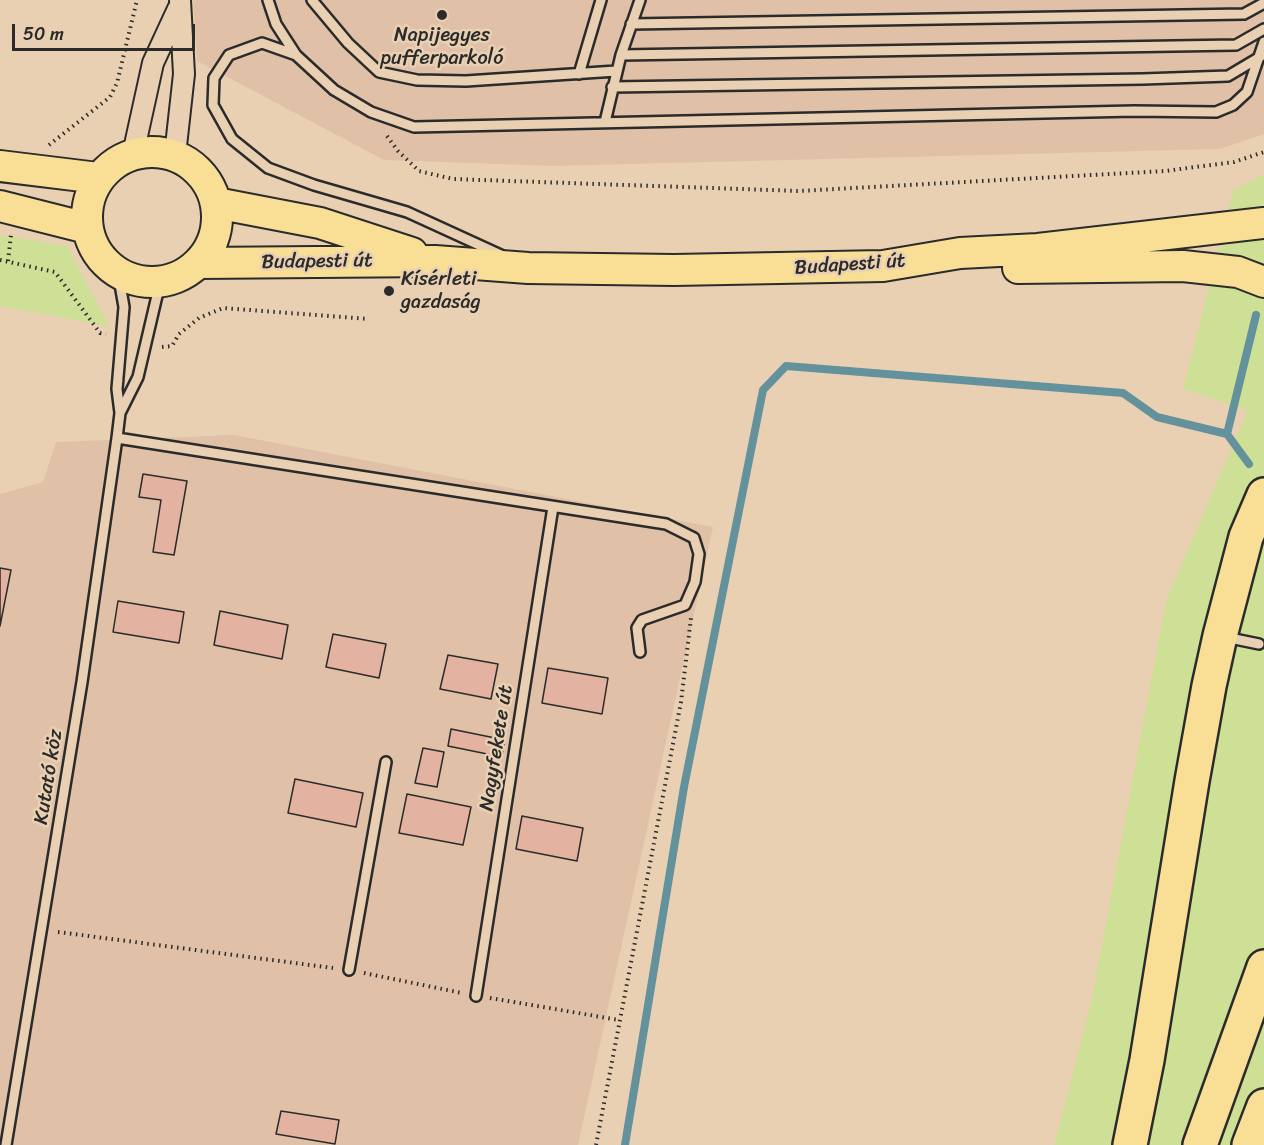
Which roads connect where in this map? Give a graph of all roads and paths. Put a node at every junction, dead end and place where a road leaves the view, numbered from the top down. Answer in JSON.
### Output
{"nodes":[{"id":1,"x":137,"y":0,"type":"edge"},
{"id":2,"x":268,"y":0,"type":"edge"},
{"id":3,"x":312,"y":0,"type":"edge"},
{"id":4,"x":601,"y":0,"type":"edge"},
{"id":5,"x":640,"y":0,"type":"edge"},
{"id":6,"x":1264,"y":3,"type":"edge"},
{"id":7,"x":180,"y":4,"type":"edge"},
{"id":8,"x":631,"y":24,"type":"junction"},
{"id":9,"x":1264,"y":29,"type":"edge"},
{"id":10,"x":1264,"y":42,"type":"edge"},
{"id":11,"x":296,"y":55,"type":"junction"},
{"id":12,"x":621,"y":55,"type":"junction"},
{"id":13,"x":1260,"y":57,"type":"junction"},
{"id":14,"x":616,"y":71,"type":"junction"},
{"id":15,"x":579,"y":74,"type":"junction"},
{"id":16,"x":612,"y":87,"type":"junction"},
{"id":17,"x":371,"y":112,"type":"junction"},
{"id":18,"x":605,"y":122,"type":"junction"},
{"id":19,"x":1264,"y":152,"type":"edge"},
{"id":20,"x":133,"y":154,"type":"junction"},
{"id":21,"x":176,"y":155,"type":"junction"},
{"id":22,"x":0,"y":166,"type":"edge"},
{"id":23,"x":30,"y":170,"type":"junction"},
{"id":24,"x":98,"y":178,"type":"junction"},
{"id":25,"x":216,"y":203,"type":"junction"},
{"id":26,"x":7,"y":208,"type":"edge"},
{"id":27,"x":1264,"y":223,"type":"edge"},
{"id":28,"x":87,"y":228,"type":"junction"},
{"id":29,"x":0,"y":260,"type":"edge"},
{"id":30,"x":8,"y":261,"type":"junction"},
{"id":31,"x":435,"y":261,"type":"junction"},
{"id":32,"x":199,"y":263,"type":"junction"},
{"id":33,"x":883,"y":266,"type":"junction"},
{"id":34,"x":528,"y":268,"type":"junction"},
{"id":35,"x":118,"y":273,"type":"junction"},
{"id":36,"x":1264,"y":282,"type":"edge"},
{"id":37,"x":160,"y":283,"type":"junction"},
{"id":38,"x":369,"y":319,"type":"dead end"},
{"id":39,"x":122,"y":336,"type":"junction"},
{"id":40,"x":145,"y":345,"type":"junction"},
{"id":41,"x":120,"y":413,"type":"junction"},
{"id":42,"x":117,"y":438,"type":"junction"},
{"id":43,"x":1264,"y":495,"type":"edge"},
{"id":44,"x":553,"y":507,"type":"junction"},
{"id":45,"x":695,"y":582,"type":"junction"},
{"id":46,"x":1220,"y":636,"type":"junction"},
{"id":47,"x":1259,"y":644,"type":"dead end"},
{"id":48,"x":640,"y":652,"type":"dead end"},
{"id":49,"x":386,"y":762,"type":"dead end"},
{"id":50,"x":1264,"y":967,"type":"edge"},
{"id":51,"x":349,"y":970,"type":"dead end"},
{"id":52,"x":476,"y":996,"type":"dead end"},
{"id":53,"x":1264,"y":1106,"type":"edge"},
{"id":54,"x":6,"y":1145,"type":"edge"},
{"id":55,"x":596,"y":1145,"type":"edge"},
{"id":56,"x":1130,"y":1145,"type":"edge"},
{"id":57,"x":1200,"y":1145,"type":"edge"},
{"id":58,"x":1250,"y":1145,"type":"edge"}],
"edges":[{"from":1,"to":23,"type":"path"},
{"from":2,"to":11,"type":"lane"},
{"from":3,"to":15,"type":"lane"},
{"from":4,"to":15,"type":"lane"},
{"from":5,"to":8,"type":"lane"},
{"from":6,"to":8,"type":"lane"},
{"from":7,"to":20,"type":"street"},
{"from":7,"to":21,"type":"street"},
{"from":8,"to":12,"type":"lane"},
{"from":9,"to":12,"type":"lane"},
{"from":10,"to":13,"type":"lane"},
{"from":11,"to":17,"type":"lane"},
{"from":11,"to":34,"type":"lane"},
{"from":12,"to":14,"type":"lane"},
{"from":13,"to":16,"type":"lane"},
{"from":13,"to":18,"type":"lane"},
{"from":14,"to":15,"type":"lane"},
{"from":14,"to":16,"type":"lane"},
{"from":16,"to":18,"type":"lane"},
{"from":17,"to":18,"type":"lane"},
{"from":17,"to":19,"type":"path"},
{"from":20,"to":21,"type":"main road"},
{"from":20,"to":24,"type":"main road"},
{"from":21,"to":25,"type":"main road"},
{"from":22,"to":23,"type":"main road"},
{"from":23,"to":24,"type":"main road"},
{"from":24,"to":28,"type":"main road"},
{"from":25,"to":31,"type":"main road","name":"Budapesti út"},
{"from":25,"to":32,"type":"main road"},
{"from":26,"to":28,"type":"main road"},
{"from":26,"to":30,"type":"path"},
{"from":27,"to":33,"type":"main road","name":"Budapesti út"},
{"from":28,"to":35,"type":"main road"},
{"from":29,"to":30,"type":"path"},
{"from":30,"to":39,"type":"path"},
{"from":31,"to":32,"type":"main road","name":"Budapesti út"},
{"from":31,"to":34,"type":"main road","name":"Budapesti út"},
{"from":32,"to":37,"type":"main road"},
{"from":33,"to":34,"type":"main road","name":"Budapesti út"},
{"from":33,"to":36,"type":"main road"},
{"from":35,"to":37,"type":"main road"},
{"from":35,"to":39,"type":"lane","name":"Kutató köz"},
{"from":37,"to":40,"type":"lane","name":"Kutató köz"},
{"from":38,"to":40,"type":"path"},
{"from":39,"to":41,"type":"lane","name":"Kutató köz"},
{"from":40,"to":41,"type":"lane","name":"Kutató köz"},
{"from":41,"to":42,"type":"lane","name":"Kutató köz"},
{"from":42,"to":44,"type":"lane"},
{"from":42,"to":54,"type":"lane","name":"Kutató köz"},
{"from":43,"to":46,"type":"highway"},
{"from":44,"to":45,"type":"lane"},
{"from":44,"to":52,"type":"lane","name":"Nagyfekete út"},
{"from":45,"to":48,"type":"lane"},
{"from":45,"to":55,"type":"path"},
{"from":46,"to":47,"type":"lane"},
{"from":46,"to":56,"type":"highway"},
{"from":49,"to":51,"type":"lane"},
{"from":50,"to":57,"type":"highway"},
{"from":53,"to":58,"type":"highway"}]}
